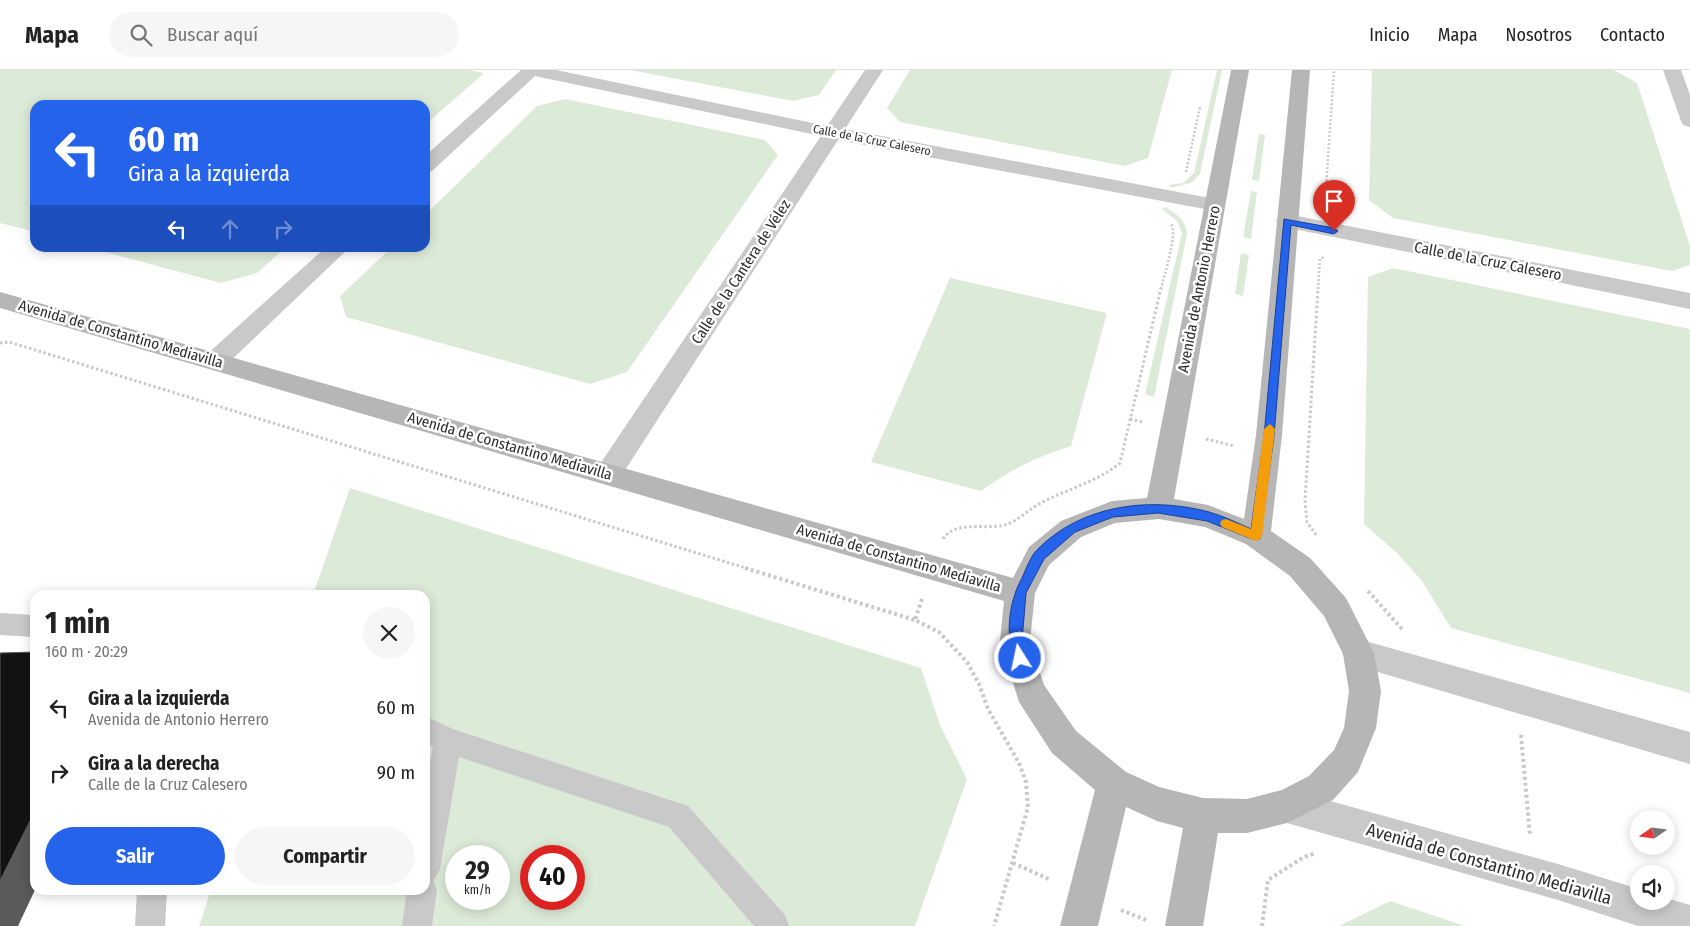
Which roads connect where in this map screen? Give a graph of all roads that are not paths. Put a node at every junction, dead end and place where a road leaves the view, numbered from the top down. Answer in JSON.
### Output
{"nodes":[{"id":1,"x":531,"y":70,"type":"edge"},
{"id":2,"x":874,"y":70,"type":"edge"},
{"id":3,"x":1240,"y":70,"type":"edge"},
{"id":4,"x":1301,"y":70,"type":"edge"},
{"id":5,"x":1672,"y":70,"type":"edge"},
{"id":6,"x":1690,"y":121,"type":"edge"},
{"id":7,"x":833,"y":132,"type":"junction"},
{"id":8,"x":430,"y":162,"type":"edge"},
{"id":9,"x":1215,"y":205,"type":"junction"},
{"id":10,"x":1287,"y":221,"type":"junction"},
{"id":11,"x":334,"y":252,"type":"edge"},
{"id":12,"x":0,"y":300,"type":"edge"},
{"id":13,"x":1690,"y":301,"type":"edge"},
{"id":14,"x":215,"y":361,"type":"junction"},
{"id":15,"x":608,"y":474,"type":"junction"},
{"id":16,"x":1158,"y":508,"type":"junction"},
{"id":17,"x":1256,"y":536,"type":"junction"},
{"id":18,"x":1020,"y":593,"type":"junction"},
{"id":19,"x":0,"y":624,"type":"edge"},
{"id":20,"x":30,"y":626,"type":"edge"},
{"id":21,"x":1358,"y":653,"type":"junction"},
{"id":22,"x":436,"y":734,"type":"edge"},
{"id":23,"x":1690,"y":748,"type":"edge"},
{"id":24,"x":1114,"y":784,"type":"junction"},
{"id":25,"x":1287,"y":806,"type":"junction"},
{"id":26,"x":430,"y":808,"type":"edge"},
{"id":27,"x":1203,"y":815,"type":"junction"},
{"id":28,"x":152,"y":895,"type":"edge"},
{"id":29,"x":421,"y":895,"type":"edge"},
{"id":30,"x":1690,"y":924,"type":"edge"},
{"id":31,"x":150,"y":926,"type":"edge"},
{"id":32,"x":416,"y":926,"type":"edge"},
{"id":33,"x":774,"y":926,"type":"edge"},
{"id":34,"x":1079,"y":926,"type":"edge"},
{"id":35,"x":1184,"y":926,"type":"edge"}],
"edges":[{"from":1,"to":7,"type":"street","name":"Calle de la Cruz Calesero"},
{"from":1,"to":8,"type":"street"},
{"from":2,"to":7,"type":"street","name":"Calle de la Cantera de Vélez"},
{"from":3,"to":9,"type":"street","name":"Avenida de Antonio Herrero"},
{"from":4,"to":10,"type":"street"},
{"from":5,"to":6,"type":"street"},
{"from":7,"to":9,"type":"street","name":"Calle de la Cruz Calesero"},
{"from":7,"to":15,"type":"street","name":"Calle de la Cantera de Vélez"},
{"from":9,"to":16,"type":"street","name":"Avenida de Antonio Herrero"},
{"from":10,"to":13,"type":"street","name":"Calle de la Cruz Calesero"},
{"from":10,"to":17,"type":"street"},
{"from":11,"to":14,"type":"street"},
{"from":12,"to":14,"type":"street","name":"Avenida de Constantino Mediavilla"},
{"from":14,"to":15,"type":"street","name":"Avenida de Constantino Mediavilla"},
{"from":15,"to":18,"type":"street","name":"Avenida de Constantino Mediavilla"},
{"from":16,"to":17,"type":"street"},
{"from":16,"to":18,"type":"street"},
{"from":17,"to":21,"type":"street"},
{"from":18,"to":24,"type":"street"},
{"from":19,"to":20,"type":"lane"},
{"from":21,"to":23,"type":"street"},
{"from":21,"to":25,"type":"street"},
{"from":22,"to":26,"type":"lane"},
{"from":22,"to":33,"type":"lane"},
{"from":24,"to":27,"type":"street"},
{"from":24,"to":34,"type":"street"},
{"from":25,"to":27,"type":"street"},
{"from":25,"to":30,"type":"street","name":"Avenida de Constantino Mediavilla"},
{"from":27,"to":35,"type":"street"},
{"from":28,"to":31,"type":"lane"},
{"from":29,"to":32,"type":"lane"}]}
